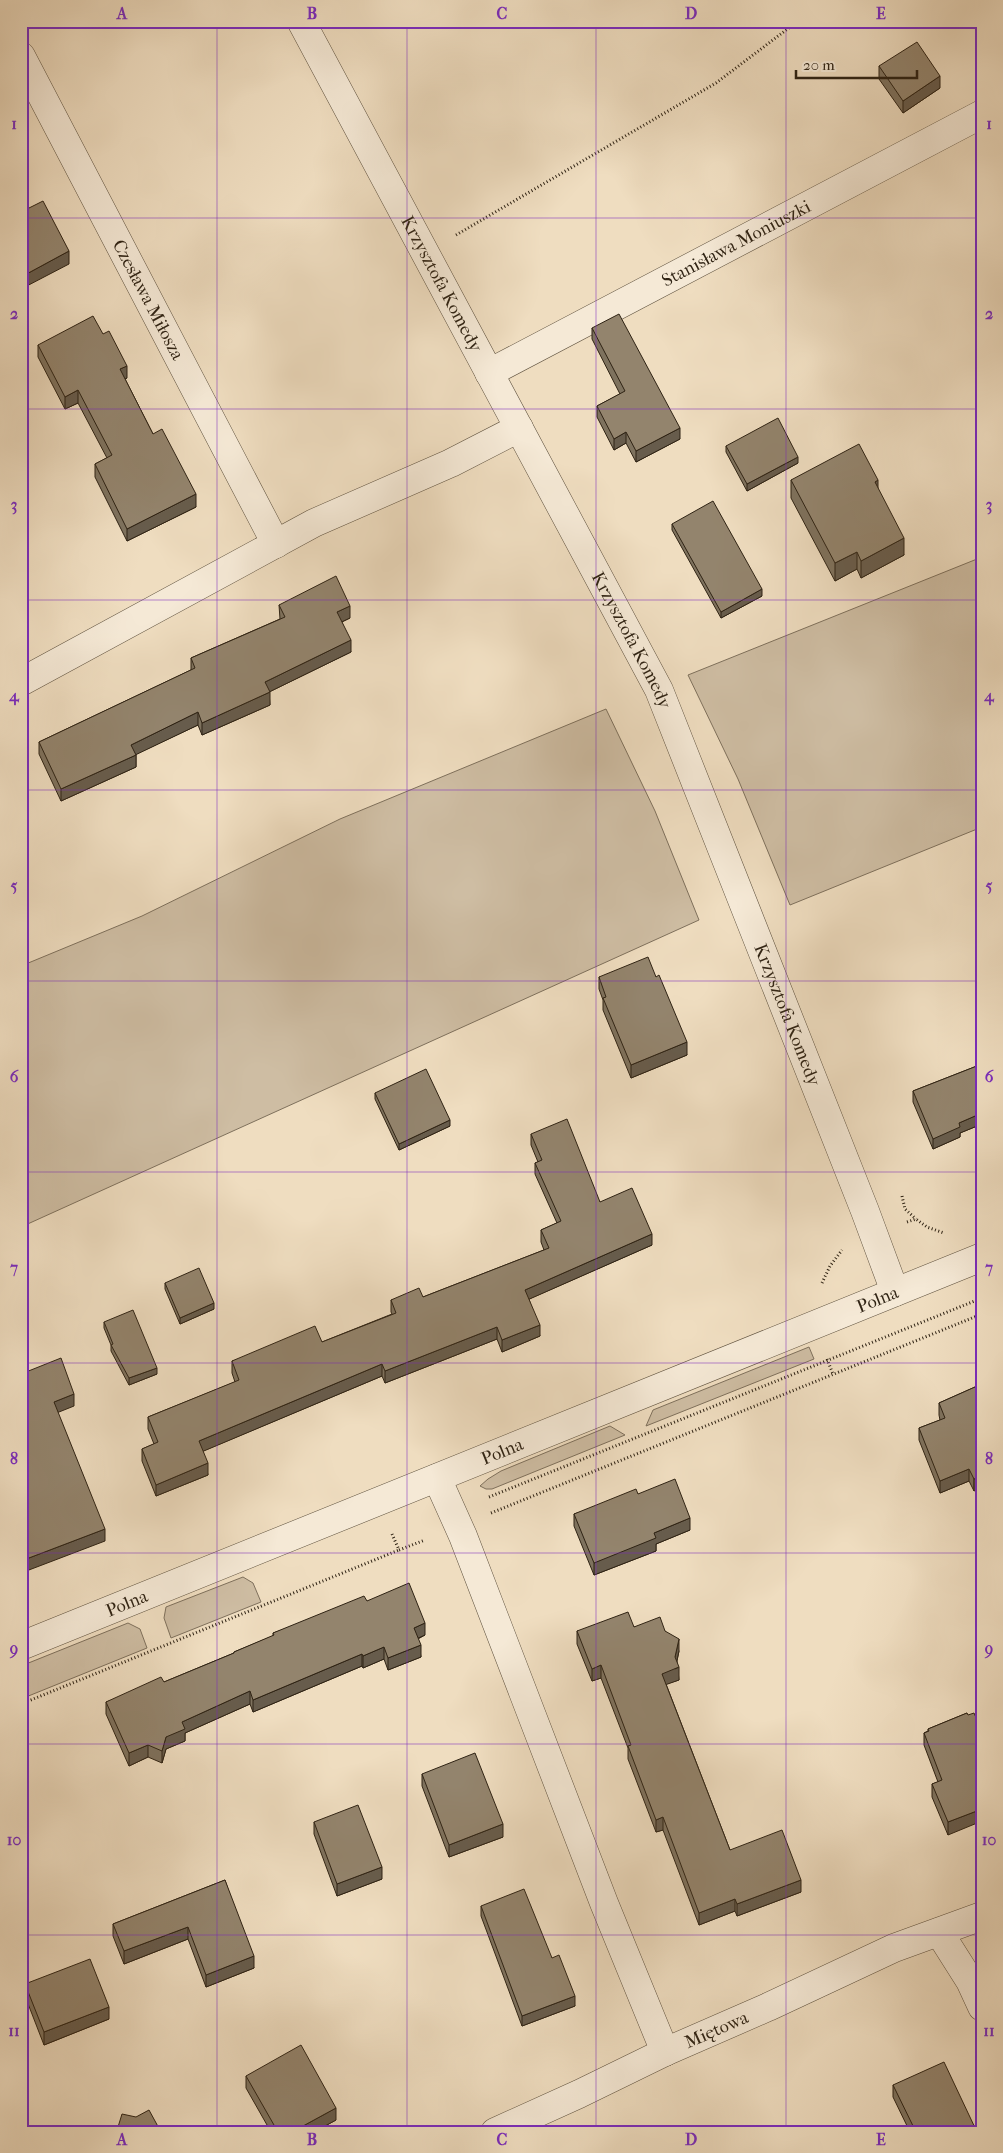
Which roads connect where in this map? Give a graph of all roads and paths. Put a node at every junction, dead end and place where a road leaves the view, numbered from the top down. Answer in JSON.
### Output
{"nodes":[{"id":1,"x":301,"y":21,"type":"edge"},
{"id":2,"x":785,"y":21,"type":"edge"},
{"id":3,"x":798,"y":21,"type":"edge"},
{"id":4,"x":792,"y":26,"type":"junction"},
{"id":5,"x":21,"y":56,"type":"edge"},
{"id":6,"x":982,"y":114,"type":"edge"},
{"id":7,"x":425,"y":253,"type":"junction"},
{"id":8,"x":489,"y":373,"type":"junction"},
{"id":9,"x":519,"y":428,"type":"junction"},
{"id":10,"x":276,"y":544,"type":"junction"},
{"id":11,"x":21,"y":682,"type":"edge"},
{"id":12,"x":902,"y":1196,"type":"dead end"},
{"id":13,"x":916,"y":1219,"type":"junction"},
{"id":14,"x":901,"y":1224,"type":"dead end"},
{"id":15,"x":949,"y":1235,"type":"dead end"},
{"id":16,"x":982,"y":1257,"type":"edge"},
{"id":17,"x":895,"y":1292,"type":"junction"},
{"id":18,"x":982,"y":1298,"type":"edge"},
{"id":19,"x":982,"y":1314,"type":"edge"},
{"id":20,"x":825,"y":1354,"type":"dead end"},
{"id":21,"x":828,"y":1360,"type":"junction"},
{"id":22,"x":833,"y":1374,"type":"junction"},
{"id":23,"x":438,"y":1478,"type":"junction"},
{"id":24,"x":449,"y":1505,"type":"junction"},
{"id":25,"x":483,"y":1516,"type":"dead end"},
{"id":26,"x":388,"y":1526,"type":"dead end"},
{"id":27,"x":434,"y":1536,"type":"dead end"},
{"id":28,"x":399,"y":1550,"type":"junction"},
{"id":29,"x":21,"y":1646,"type":"edge"},
{"id":30,"x":21,"y":1704,"type":"edge"},
{"id":31,"x":982,"y":1916,"type":"edge"},
{"id":32,"x":939,"y":1932,"type":"junction"},
{"id":33,"x":982,"y":2007,"type":"edge"},
{"id":34,"x":665,"y":2052,"type":"junction"},
{"id":35,"x":495,"y":2132,"type":"edge"}],
"edges":[{"from":1,"to":7,"type":"street","name":"Krzysztofa Komedy"},
{"from":2,"to":4,"type":"path"},
{"from":3,"to":4,"type":"path"},
{"from":4,"to":7,"type":"path"},
{"from":5,"to":10,"type":"street","name":"Czesława Miłosza"},
{"from":6,"to":8,"type":"street","name":"Stanisława Moniuszki"},
{"from":7,"to":8,"type":"street","name":"Krzysztofa Komedy"},
{"from":8,"to":9,"type":"street","name":"Krzysztofa Komedy"},
{"from":9,"to":10,"type":"street"},
{"from":9,"to":17,"type":"street","name":"Krzysztofa Komedy"},
{"from":10,"to":11,"type":"street"},
{"from":12,"to":13,"type":"path"},
{"from":13,"to":14,"type":"path"},
{"from":13,"to":15,"type":"path"},
{"from":16,"to":17,"type":"street","name":"Polna"},
{"from":17,"to":23,"type":"street","name":"Polna"},
{"from":18,"to":21,"type":"path"},
{"from":19,"to":22,"type":"path"},
{"from":20,"to":21,"type":"path"},
{"from":21,"to":22,"type":"path"},
{"from":21,"to":24,"type":"path"},
{"from":22,"to":25,"type":"path"},
{"from":23,"to":24,"type":"street"},
{"from":23,"to":29,"type":"street","name":"Polna"},
{"from":24,"to":34,"type":"street"},
{"from":26,"to":28,"type":"path"},
{"from":27,"to":28,"type":"path"},
{"from":28,"to":30,"type":"path"},
{"from":31,"to":32,"type":"street","name":"Miętowa"},
{"from":32,"to":33,"type":"street"},
{"from":32,"to":34,"type":"street","name":"Miętowa"},
{"from":34,"to":35,"type":"street","name":"Miętowa"}]}
